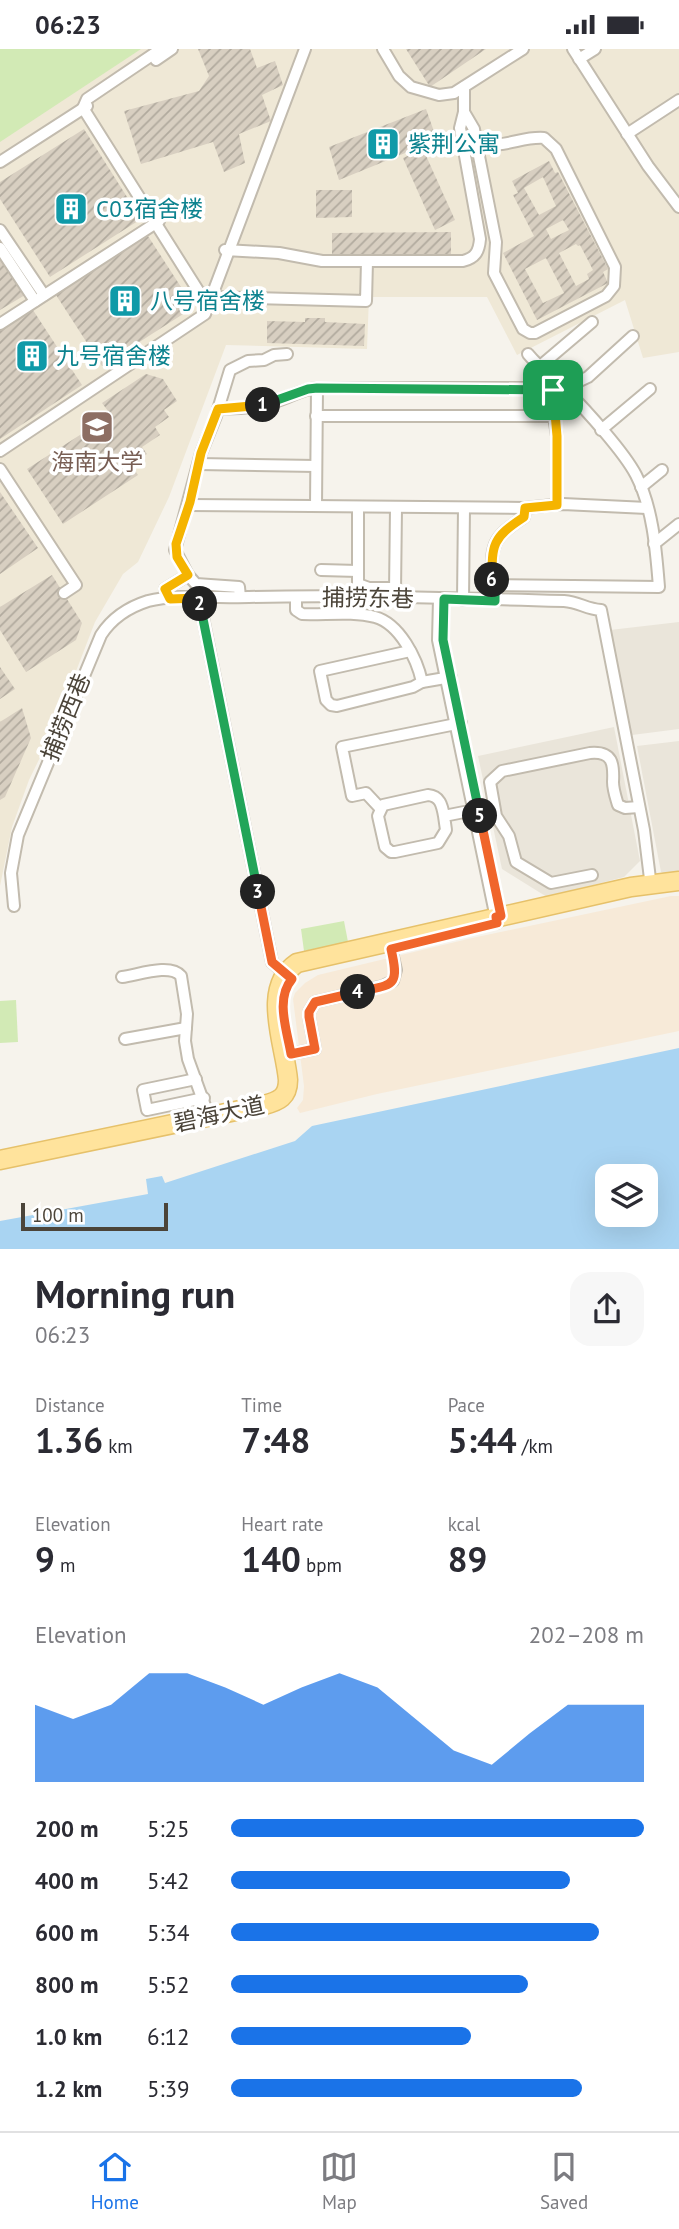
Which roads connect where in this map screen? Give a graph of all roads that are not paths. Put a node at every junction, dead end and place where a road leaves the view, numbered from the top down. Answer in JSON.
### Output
{"nodes":[{"id":1,"x":161,"y":49,"type":"edge"},
{"id":2,"x":172,"y":49,"type":"edge"},
{"id":3,"x":303,"y":49,"type":"edge"},
{"id":4,"x":383,"y":49,"type":"edge"},
{"id":5,"x":523,"y":49,"type":"edge"},
{"id":6,"x":595,"y":49,"type":"edge"},
{"id":7,"x":580,"y":53,"type":"edge"},
{"id":8,"x":464,"y":87,"type":"junction"},
{"id":9,"x":679,"y":100,"type":"edge"},
{"id":10,"x":87,"y":107,"type":"junction"},
{"id":11,"x":464,"y":112,"type":"junction"},
{"id":12,"x":629,"y":133,"type":"junction"},
{"id":13,"x":477,"y":141,"type":"junction"},
{"id":14,"x":0,"y":165,"type":"edge"},
{"id":15,"x":679,"y":201,"type":"edge"},
{"id":16,"x":679,"y":207,"type":"edge"},
{"id":17,"x":157,"y":222,"type":"junction"},
{"id":18,"x":0,"y":230,"type":"edge"},
{"id":19,"x":0,"y":249,"type":"edge"},
{"id":20,"x":227,"y":251,"type":"junction"},
{"id":21,"x":477,"y":253,"type":"junction"},
{"id":22,"x":368,"y":261,"type":"junction"},
{"id":23,"x":494,"y":273,"type":"junction"},
{"id":24,"x":211,"y":293,"type":"junction"},
{"id":25,"x":40,"y":298,"type":"junction"},
{"id":26,"x":592,"y":322,"type":"dead end"},
{"id":27,"x":0,"y":324,"type":"edge"},
{"id":28,"x":633,"y":336,"type":"dead end"},
{"id":29,"x":287,"y":354,"type":"dead end"},
{"id":30,"x":528,"y":354,"type":"dead end"},
{"id":31,"x":539,"y":367,"type":"junction"},
{"id":32,"x":96,"y":383,"type":"junction"},
{"id":33,"x":317,"y":388,"type":"junction"},
{"id":34,"x":559,"y":389,"type":"junction"},
{"id":35,"x":650,"y":389,"type":"dead end"},
{"id":36,"x":218,"y":409,"type":"junction"},
{"id":37,"x":316,"y":416,"type":"junction"},
{"id":38,"x":554,"y":416,"type":"junction"},
{"id":39,"x":601,"y":430,"type":"junction"},
{"id":40,"x":0,"y":444,"type":"edge"},
{"id":41,"x":0,"y":451,"type":"edge"},
{"id":42,"x":199,"y":464,"type":"junction"},
{"id":43,"x":316,"y":466,"type":"junction"},
{"id":44,"x":0,"y":469,"type":"edge"},
{"id":45,"x":662,"y":470,"type":"dead end"},
{"id":46,"x":0,"y":474,"type":"edge"},
{"id":47,"x":641,"y":487,"type":"junction"},
{"id":48,"x":189,"y":505,"type":"junction"},
{"id":49,"x":557,"y":505,"type":"junction"},
{"id":50,"x":316,"y":506,"type":"junction"},
{"id":51,"x":358,"y":507,"type":"junction"},
{"id":52,"x":396,"y":508,"type":"junction"},
{"id":53,"x":464,"y":508,"type":"junction"},
{"id":54,"x":525,"y":508,"type":"junction"},
{"id":55,"x":647,"y":508,"type":"junction"},
{"id":56,"x":679,"y":524,"type":"edge"},
{"id":57,"x":654,"y":544,"type":"junction"},
{"id":58,"x":321,"y":570,"type":"dead end"},
{"id":59,"x":358,"y":571,"type":"junction"},
{"id":60,"x":188,"y":575,"type":"junction"},
{"id":61,"x":495,"y":585,"type":"junction"},
{"id":62,"x":395,"y":593,"type":"junction"},
{"id":63,"x":240,"y":597,"type":"junction"},
{"id":64,"x":296,"y":597,"type":"junction"},
{"id":65,"x":199,"y":598,"type":"junction"},
{"id":66,"x":170,"y":599,"type":"junction"},
{"id":67,"x":442,"y":599,"type":"junction"},
{"id":68,"x":463,"y":600,"type":"junction"},
{"id":69,"x":495,"y":601,"type":"junction"},
{"id":70,"x":410,"y":651,"type":"junction"},
{"id":71,"x":449,"y":677,"type":"junction"},
{"id":72,"x":422,"y":683,"type":"junction"},
{"id":73,"x":458,"y":723,"type":"junction"},
{"id":74,"x":614,"y":778,"type":"junction"},
{"id":75,"x":636,"y":793,"type":"junction"},
{"id":76,"x":639,"y":807,"type":"junction"},
{"id":77,"x":380,"y":808,"type":"junction"},
{"id":78,"x":476,"y":809,"type":"junction"},
{"id":79,"x":444,"y":815,"type":"junction"},
{"id":80,"x":592,"y":875,"type":"dead end"},
{"id":81,"x":679,"y":881,"type":"edge"},
{"id":82,"x":651,"y":887,"type":"junction"},
{"id":83,"x":679,"y":888,"type":"edge"},
{"id":84,"x":14,"y":906,"type":"dead end"},
{"id":85,"x":499,"y":920,"type":"junction"},
{"id":86,"x":391,"y":949,"type":"junction"},
{"id":87,"x":122,"y":977,"type":"dead end"},
{"id":88,"x":288,"y":977,"type":"junction"},
{"id":89,"x":186,"y":1028,"type":"junction"},
{"id":90,"x":125,"y":1039,"type":"dead end"},
{"id":91,"x":291,"y":1054,"type":"junction"},
{"id":92,"x":196,"y":1079,"type":"junction"},
{"id":93,"x":204,"y":1098,"type":"junction"},
{"id":94,"x":209,"y":1117,"type":"junction"},
{"id":95,"x":0,"y":1160,"type":"edge"},
{"id":96,"x":0,"y":1167,"type":"edge"}],
"edges":[{"from":1,"to":10,"type":"street"},
{"from":2,"to":10,"type":"street"},
{"from":3,"to":20,"type":"street"},
{"from":4,"to":8,"type":"street"},
{"from":5,"to":8,"type":"street"},
{"from":6,"to":7,"type":"street"},
{"from":7,"to":12,"type":"street"},
{"from":8,"to":11,"type":"street"},
{"from":9,"to":12,"type":"street"},
{"from":10,"to":14,"type":"street"},
{"from":10,"to":17,"type":"street"},
{"from":11,"to":13,"type":"street"},
{"from":11,"to":21,"type":"street"},
{"from":12,"to":15,"type":"street"},
{"from":12,"to":16,"type":"street"},
{"from":13,"to":23,"type":"street"},
{"from":13,"to":23,"type":"street"},
{"from":17,"to":24,"type":"street"},
{"from":17,"to":25,"type":"street"},
{"from":18,"to":25,"type":"street"},
{"from":19,"to":25,"type":"street"},
{"from":20,"to":22,"type":"street"},
{"from":20,"to":24,"type":"street"},
{"from":21,"to":22,"type":"street"},
{"from":21,"to":23,"type":"street"},
{"from":22,"to":24,"type":"street"},
{"from":24,"to":32,"type":"street"},
{"from":25,"to":27,"type":"street"},
{"from":26,"to":31,"type":"street"},
{"from":28,"to":34,"type":"street"},
{"from":29,"to":36,"type":"street"},
{"from":30,"to":31,"type":"street"},
{"from":31,"to":34,"type":"street"},
{"from":32,"to":40,"type":"street"},
{"from":32,"to":41,"type":"street"},
{"from":33,"to":34,"type":"street"},
{"from":33,"to":36,"type":"street"},
{"from":33,"to":37,"type":"street"},
{"from":34,"to":38,"type":"street"},
{"from":34,"to":39,"type":"street"},
{"from":35,"to":39,"type":"street"},
{"from":36,"to":42,"type":"street"},
{"from":37,"to":38,"type":"street"},
{"from":37,"to":43,"type":"street"},
{"from":38,"to":49,"type":"street"},
{"from":39,"to":47,"type":"street"},
{"from":42,"to":43,"type":"street"},
{"from":42,"to":48,"type":"street"},
{"from":43,"to":50,"type":"street"},
{"from":44,"to":46,"type":"street"},
{"from":45,"to":47,"type":"street"},
{"from":47,"to":55,"type":"street"},
{"from":48,"to":50,"type":"street"},
{"from":48,"to":60,"type":"street"},
{"from":49,"to":54,"type":"street"},
{"from":49,"to":55,"type":"street"},
{"from":50,"to":51,"type":"street"},
{"from":51,"to":52,"type":"street"},
{"from":51,"to":59,"type":"street"},
{"from":52,"to":53,"type":"street"},
{"from":52,"to":62,"type":"street"},
{"from":53,"to":54,"type":"street"},
{"from":53,"to":68,"type":"street"},
{"from":54,"to":61,"type":"street"},
{"from":55,"to":57,"type":"street"},
{"from":56,"to":57,"type":"street"},
{"from":57,"to":61,"type":"street"},
{"from":58,"to":59,"type":"street"},
{"from":59,"to":62,"type":"street"},
{"from":60,"to":63,"type":"street"},
{"from":60,"to":66,"type":"street"},
{"from":61,"to":69,"type":"street"},
{"from":62,"to":64,"type":"street","name":"捕捞东巷"},
{"from":62,"to":67,"type":"street","name":"捕捞东巷"},
{"from":63,"to":64,"type":"street","name":"捕捞东巷"},
{"from":63,"to":65,"type":"street","name":"捕捞东巷"},
{"from":64,"to":70,"type":"street"},
{"from":65,"to":66,"type":"street","name":"捕捞西巷"},
{"from":65,"to":88,"type":"street"},
{"from":66,"to":84,"type":"street","name":"捕捞西巷"},
{"from":67,"to":68,"type":"street","name":"捕捞东巷"},
{"from":67,"to":71,"type":"street"},
{"from":68,"to":69,"type":"street","name":"捕捞东巷"},
{"from":69,"to":75,"type":"street","name":"捕捞东巷"},
{"from":70,"to":72,"type":"street"},
{"from":70,"to":72,"type":"street"},
{"from":71,"to":72,"type":"street"},
{"from":71,"to":73,"type":"street"},
{"from":73,"to":77,"type":"street"},
{"from":73,"to":78,"type":"street"},
{"from":74,"to":75,"type":"street"},
{"from":74,"to":76,"type":"street"},
{"from":74,"to":80,"type":"street"},
{"from":75,"to":76,"type":"street"},
{"from":76,"to":82,"type":"street"},
{"from":77,"to":79,"type":"street"},
{"from":77,"to":79,"type":"street"},
{"from":78,"to":79,"type":"street"},
{"from":78,"to":85,"type":"street"},
{"from":81,"to":82,"type":"main road"},
{"from":82,"to":83,"type":"main road"},
{"from":82,"to":85,"type":"main road"},
{"from":85,"to":86,"type":"main road"},
{"from":85,"to":88,"type":"main road"},
{"from":86,"to":88,"type":"main road"},
{"from":86,"to":91,"type":"street"},
{"from":87,"to":89,"type":"street"},
{"from":88,"to":91,"type":"main road","name":"碧海大道"},
{"from":88,"to":94,"type":"main road","name":"碧海大道"},
{"from":89,"to":90,"type":"street"},
{"from":89,"to":92,"type":"street"},
{"from":91,"to":96,"type":"main road","name":"碧海大道"},
{"from":92,"to":93,"type":"street"},
{"from":92,"to":93,"type":"street"},
{"from":93,"to":94,"type":"street"},
{"from":94,"to":95,"type":"main road","name":"碧海大道"}]}
